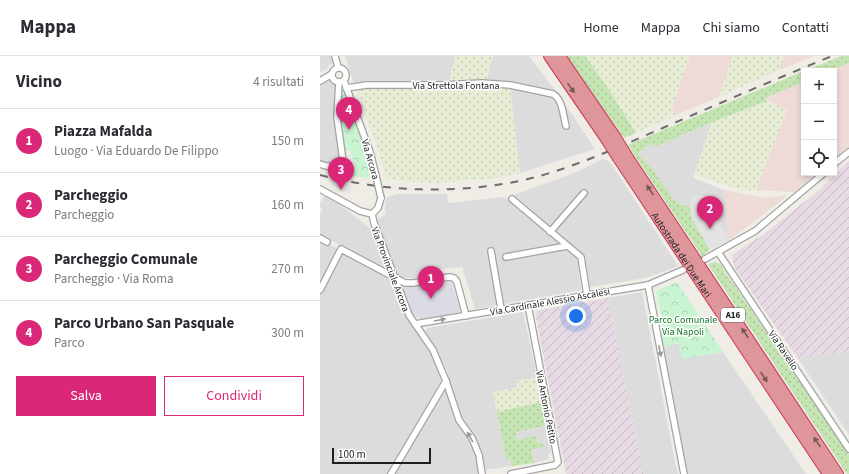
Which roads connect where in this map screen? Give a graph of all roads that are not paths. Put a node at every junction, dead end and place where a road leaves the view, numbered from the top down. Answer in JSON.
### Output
{"nodes":[{"id":1,"x":335,"y":56,"type":"edge"},
{"id":2,"x":549,"y":56,"type":"edge"},
{"id":3,"x":560,"y":56,"type":"edge"},
{"id":4,"x":338,"y":67,"type":"junction"},
{"id":5,"x":332,"y":74,"type":"junction"},
{"id":6,"x":320,"y":81,"type":"edge"},
{"id":7,"x":341,"y":81,"type":"junction"},
{"id":8,"x":346,"y":88,"type":"junction"},
{"id":9,"x":566,"y":126,"type":"dead end"},
{"id":10,"x":610,"y":137,"type":"junction"},
{"id":11,"x":849,"y":152,"type":"edge"},
{"id":12,"x":623,"y":157,"type":"junction"},
{"id":13,"x":837,"y":162,"type":"edge"},
{"id":14,"x":320,"y":164,"type":"edge"},
{"id":15,"x":820,"y":176,"type":"edge"},
{"id":16,"x":320,"y":188,"type":"edge"},
{"id":17,"x":584,"y":194,"type":"dead end"},
{"id":18,"x":512,"y":199,"type":"dead end"},
{"id":19,"x":372,"y":214,"type":"junction"},
{"id":20,"x":550,"y":232,"type":"junction"},
{"id":21,"x":320,"y":238,"type":"edge"},
{"id":22,"x":328,"y":242,"type":"dead end"},
{"id":23,"x":567,"y":246,"type":"junction"},
{"id":24,"x":491,"y":252,"type":"dead end"},
{"id":25,"x":718,"y":252,"type":"junction"},
{"id":26,"x":506,"y":257,"type":"dead end"},
{"id":27,"x":705,"y":259,"type":"dead end"},
{"id":28,"x":683,"y":270,"type":"dead end"},
{"id":29,"x":394,"y":278,"type":"junction"},
{"id":30,"x":648,"y":285,"type":"junction"},
{"id":31,"x":320,"y":290,"type":"edge"},
{"id":32,"x":588,"y":295,"type":"junction"},
{"id":33,"x":528,"y":304,"type":"junction"},
{"id":34,"x":501,"y":309,"type":"junction"},
{"id":35,"x":466,"y":316,"type":"junction"},
{"id":36,"x":415,"y":324,"type":"junction"},
{"id":37,"x":446,"y":381,"type":"junction"},
{"id":38,"x":849,"y":449,"type":"edge"},
{"id":39,"x":392,"y":474,"type":"edge"},
{"id":40,"x":482,"y":474,"type":"edge"},
{"id":41,"x":511,"y":474,"type":"edge"},
{"id":42,"x":684,"y":474,"type":"edge"},
{"id":43,"x":828,"y":474,"type":"edge"},
{"id":44,"x":838,"y":474,"type":"edge"}],
"edges":[{"from":1,"to":4,"type":"street","name":"Via Arcora"},
{"from":2,"to":10,"type":"highway","name":"Autostrada dei Due Mari","number":"A16","one_way":true},
{"from":3,"to":10,"type":"highway","name":"Autostrada dei Due Mari","number":"A16"},
{"from":4,"to":5,"type":"street"},
{"from":4,"to":7,"type":"street","name":"Via Arcora"},
{"from":5,"to":6,"type":"street"},
{"from":5,"to":7,"type":"street","name":"Via Arcora"},
{"from":7,"to":8,"type":"street","name":"Via Arcora"},
{"from":7,"to":14,"type":"street"},
{"from":8,"to":9,"type":"street","name":"Via Strettola Fontana"},
{"from":8,"to":19,"type":"street","name":"Via Arcora","bridge":true},
{"from":10,"to":12,"type":"highway","name":"Autostrada dei Due Mari","number":"A16","bridge":true},
{"from":11,"to":13,"type":"street"},
{"from":12,"to":43,"type":"highway","name":"Autostrada dei Due Mari","number":"A16","one_way":true},
{"from":44,"to":12,"type":"highway","name":"Autostrada dei Due Mari","number":"A16","one_way":true},
{"from":15,"to":25,"type":"street"},
{"from":16,"to":19,"type":"street"},
{"from":17,"to":20,"type":"street"},
{"from":18,"to":20,"type":"street"},
{"from":19,"to":29,"type":"street","name":"Via Provinciale Arcora"},
{"from":20,"to":23,"type":"street"},
{"from":21,"to":22,"type":"street"},
{"from":23,"to":26,"type":"street"},
{"from":23,"to":32,"type":"street"},
{"from":24,"to":34,"type":"street"},
{"from":25,"to":27,"type":"street"},
{"from":25,"to":38,"type":"street","name":"Via Ravello"},
{"from":28,"to":30,"type":"street","name":"Via Cardinale Alessio Ascalesi"},
{"from":29,"to":31,"type":"street"},
{"from":29,"to":35,"type":"street"},
{"from":29,"to":36,"type":"street","name":"Via Provinciale Arcora"},
{"from":30,"to":32,"type":"street","name":"Via Cardinale Alessio Ascalesi"},
{"from":30,"to":42,"type":"street","one_way":true},
{"from":32,"to":33,"type":"street","name":"Via Cardinale Alessio Ascalesi"},
{"from":33,"to":34,"type":"street","name":"Via Cardinale Alessio Ascalesi"},
{"from":33,"to":41,"type":"street","name":"Via Antonio Petito"},
{"from":34,"to":35,"type":"street","name":"Via Cardinale Alessio Ascalesi"},
{"from":36,"to":35,"type":"street","name":"Via Cardinale Alessio Ascalesi","one_way":true},
{"from":36,"to":37,"type":"street","name":"Via Provinciale Arcora"},
{"from":37,"to":39,"type":"street"},
{"from":40,"to":37,"type":"street","name":"Via Provinciale Arcora","one_way":true}]}
